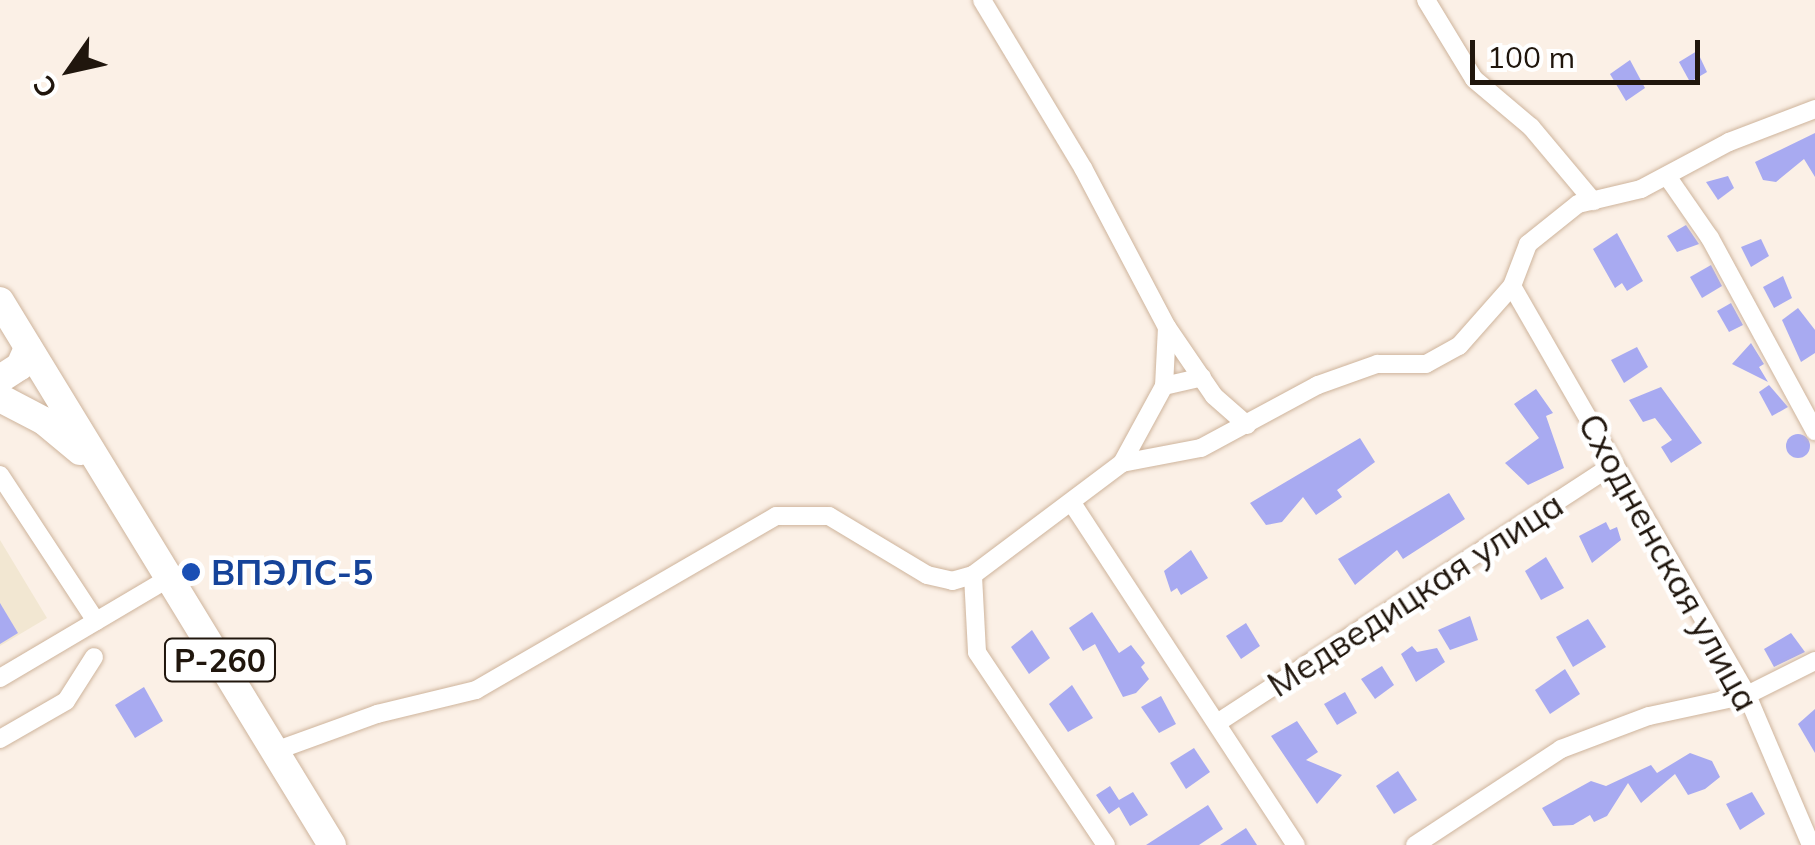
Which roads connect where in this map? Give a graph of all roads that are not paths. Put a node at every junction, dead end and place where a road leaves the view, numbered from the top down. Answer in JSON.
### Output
{"nodes":[{"id":1,"x":982,"y":0,"type":"edge"},
{"id":2,"x":1426,"y":0,"type":"edge"},
{"id":3,"x":1815,"y":110,"type":"edge"},
{"id":4,"x":1666,"y":176,"type":"junction"},
{"id":5,"x":1593,"y":201,"type":"junction"},
{"id":6,"x":1512,"y":286,"type":"junction"},
{"id":7,"x":0,"y":301,"type":"edge"},
{"id":8,"x":1167,"y":327,"type":"junction"},
{"id":9,"x":28,"y":348,"type":"junction"},
{"id":10,"x":1202,"y":377,"type":"junction"},
{"id":11,"x":0,"y":379,"type":"edge"},
{"id":12,"x":1164,"y":386,"type":"junction"},
{"id":13,"x":0,"y":398,"type":"edge"},
{"id":14,"x":1247,"y":425,"type":"junction"},
{"id":15,"x":1815,"y":431,"type":"edge"},
{"id":16,"x":1122,"y":463,"type":"junction"},
{"id":17,"x":1614,"y":464,"type":"junction"},
{"id":18,"x":0,"y":475,"type":"edge"},
{"id":19,"x":105,"y":477,"type":"junction"},
{"id":20,"x":1072,"y":503,"type":"junction"},
{"id":21,"x":973,"y":574,"type":"junction"},
{"id":22,"x":169,"y":578,"type":"junction"},
{"id":23,"x":96,"y":621,"type":"junction"},
{"id":24,"x":94,"y":657,"type":"dead end"},
{"id":25,"x":1815,"y":661,"type":"edge"},
{"id":26,"x":0,"y":678,"type":"edge"},
{"id":27,"x":1747,"y":695,"type":"junction"},
{"id":28,"x":1217,"y":724,"type":"junction"},
{"id":29,"x":0,"y":739,"type":"edge"},
{"id":30,"x":276,"y":751,"type":"junction"},
{"id":31,"x":332,"y":845,"type":"edge"},
{"id":32,"x":1106,"y":845,"type":"edge"},
{"id":33,"x":1296,"y":845,"type":"edge"},
{"id":34,"x":1415,"y":845,"type":"edge"},
{"id":35,"x":1811,"y":845,"type":"edge"}],
"edges":[{"from":1,"to":8,"type":"street"},
{"from":2,"to":5,"type":"street"},
{"from":3,"to":4,"type":"street"},
{"from":4,"to":5,"type":"street"},
{"from":4,"to":15,"type":"street"},
{"from":5,"to":6,"type":"street"},
{"from":6,"to":14,"type":"street"},
{"from":6,"to":17,"type":"street","name":"Сходненская улица"},
{"from":7,"to":9,"type":"highway","number":"Р-260"},
{"from":8,"to":10,"type":"street"},
{"from":8,"to":12,"type":"street"},
{"from":9,"to":11,"type":"highway"},
{"from":9,"to":19,"type":"highway","number":"Р-260"},
{"from":10,"to":12,"type":"street"},
{"from":10,"to":14,"type":"street"},
{"from":12,"to":16,"type":"street"},
{"from":13,"to":19,"type":"highway"},
{"from":14,"to":16,"type":"street"},
{"from":16,"to":20,"type":"street"},
{"from":17,"to":27,"type":"street","name":"Сходненская улица"},
{"from":17,"to":28,"type":"street","name":"Медведицкая улица"},
{"from":18,"to":23,"type":"street"},
{"from":19,"to":22,"type":"highway","number":"Р-260"},
{"from":20,"to":21,"type":"street"},
{"from":20,"to":28,"type":"street"},
{"from":21,"to":30,"type":"street"},
{"from":21,"to":32,"type":"street"},
{"from":22,"to":23,"type":"street"},
{"from":22,"to":30,"type":"highway","number":"Р-260"},
{"from":23,"to":26,"type":"street"},
{"from":24,"to":29,"type":"street"},
{"from":25,"to":27,"type":"street"},
{"from":27,"to":34,"type":"street"},
{"from":27,"to":35,"type":"street","name":"Сходненская улица"},
{"from":28,"to":33,"type":"street"},
{"from":30,"to":31,"type":"highway","number":"Р-260"}]}
